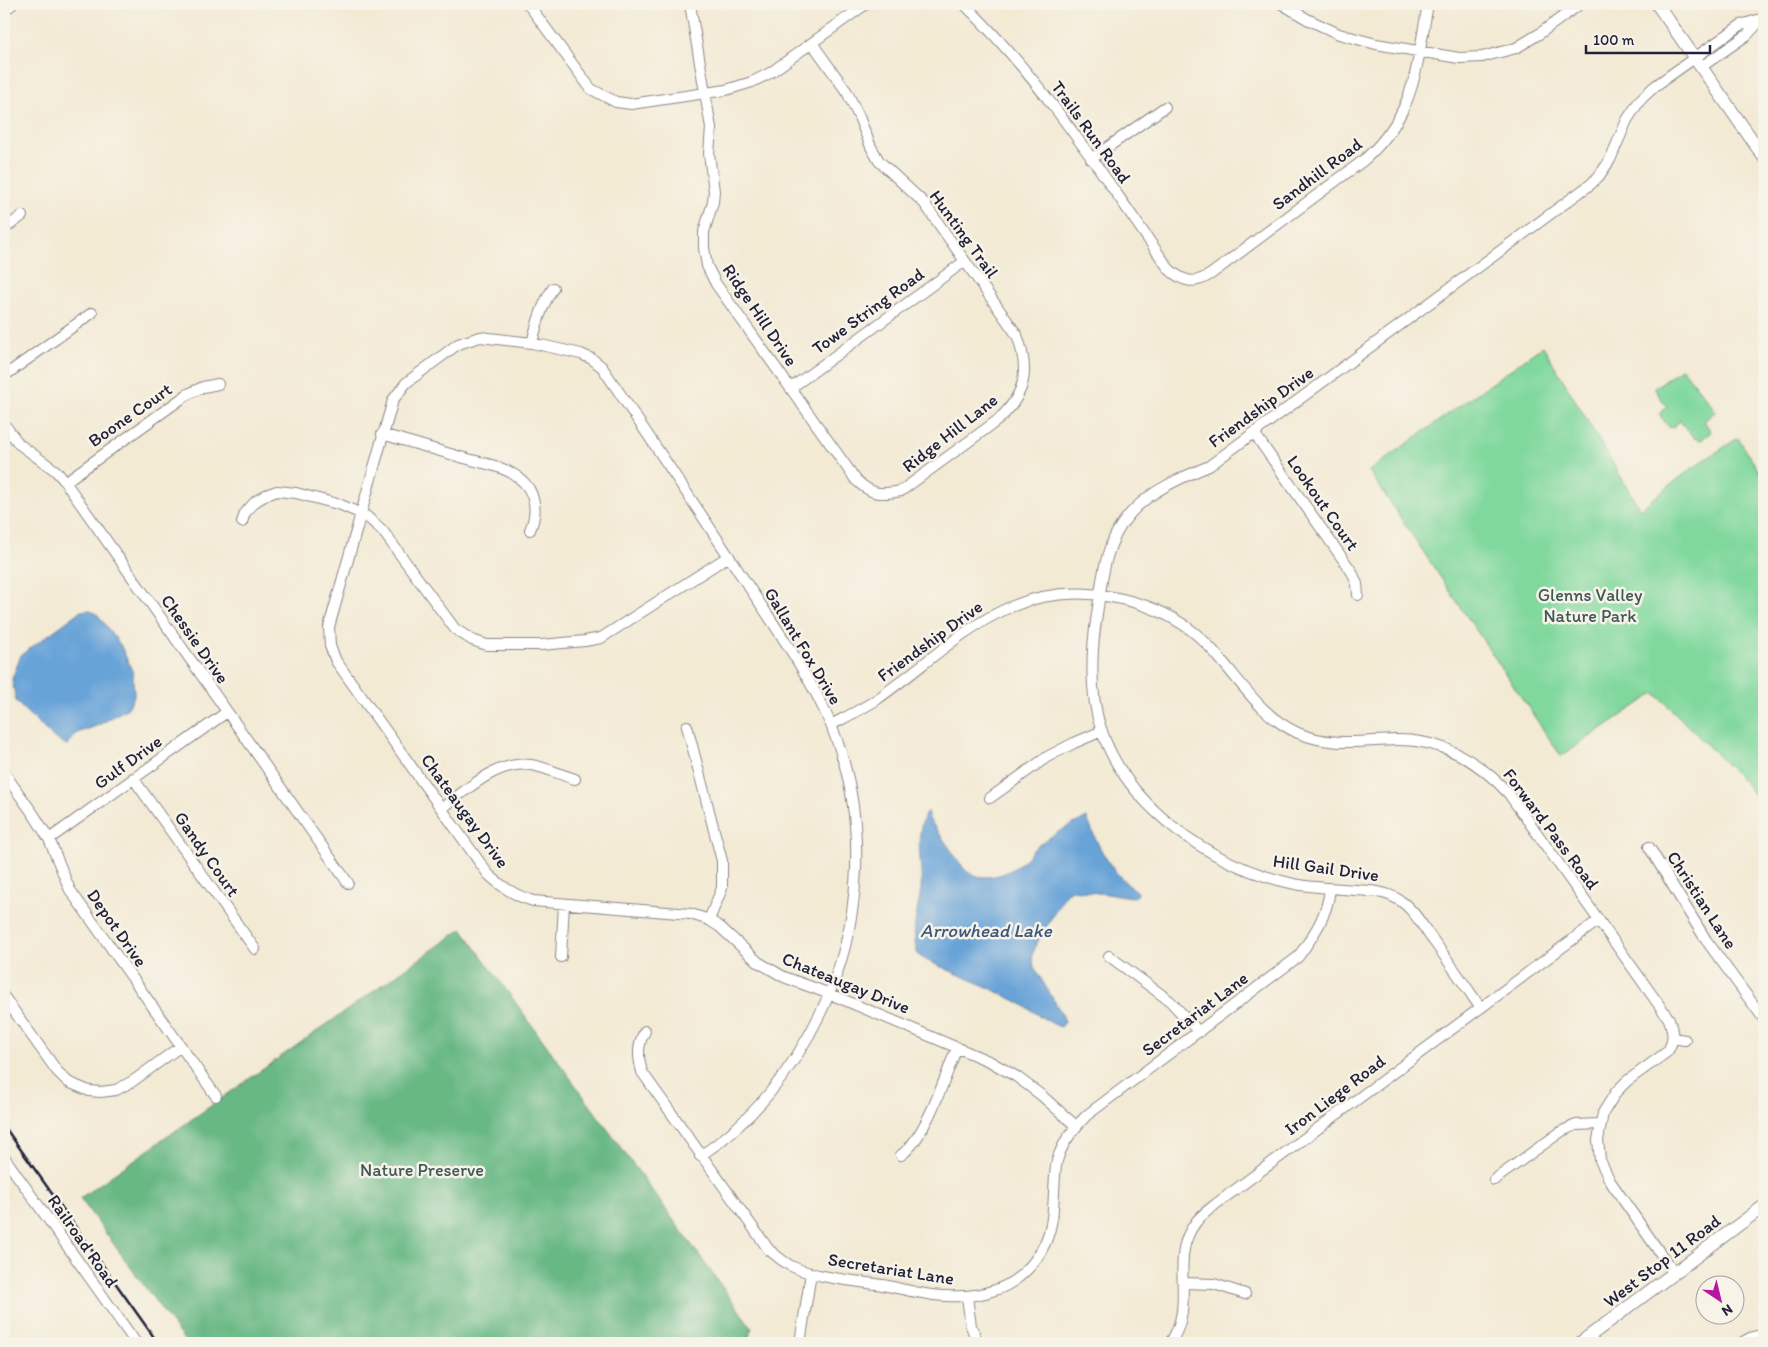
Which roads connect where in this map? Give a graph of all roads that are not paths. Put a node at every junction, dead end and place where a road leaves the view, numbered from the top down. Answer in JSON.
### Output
{"nodes":[{"id":1,"x":11,"y":4,"type":"edge"},
{"id":2,"x":528,"y":4,"type":"edge"},
{"id":3,"x":690,"y":4,"type":"edge"},
{"id":4,"x":866,"y":4,"type":"edge"},
{"id":5,"x":964,"y":4,"type":"edge"},
{"id":6,"x":1282,"y":4,"type":"edge"},
{"id":7,"x":1428,"y":4,"type":"edge"},
{"id":8,"x":1580,"y":4,"type":"edge"},
{"id":9,"x":1657,"y":4,"type":"edge"},
{"id":10,"x":4,"y":9,"type":"edge"},
{"id":11,"x":1763,"y":18,"type":"edge"},
{"id":12,"x":812,"y":43,"type":"junction"},
{"id":13,"x":1419,"y":52,"type":"junction"},
{"id":14,"x":1698,"y":63,"type":"junction"},
{"id":15,"x":705,"y":94,"type":"junction"},
{"id":16,"x":1165,"y":107,"type":"dead end"},
{"id":17,"x":1764,"y":157,"type":"edge"},
{"id":18,"x":1091,"y":159,"type":"junction"},
{"id":19,"x":22,"y":216,"type":"dead end"},
{"id":20,"x":4,"y":229,"type":"edge"},
{"id":21,"x":965,"y":261,"type":"junction"},
{"id":22,"x":1188,"y":281,"type":"joint"},
{"id":23,"x":554,"y":288,"type":"dead end"},
{"id":24,"x":92,"y":313,"type":"dead end"},
{"id":25,"x":532,"y":343,"type":"junction"},
{"id":26,"x":4,"y":376,"type":"edge"},
{"id":27,"x":1024,"y":377,"type":"joint"},
{"id":28,"x":218,"y":384,"type":"dead end"},
{"id":29,"x":791,"y":388,"type":"junction"},
{"id":30,"x":4,"y":424,"type":"edge"},
{"id":31,"x":1254,"y":433,"type":"junction"},
{"id":32,"x":382,"y":434,"type":"junction"},
{"id":33,"x":65,"y":482,"type":"junction"},
{"id":34,"x":878,"y":494,"type":"joint"},
{"id":35,"x":361,"y":513,"type":"junction"},
{"id":36,"x":242,"y":522,"type":"dead end"},
{"id":37,"x":530,"y":530,"type":"dead end"},
{"id":38,"x":729,"y":556,"type":"junction"},
{"id":39,"x":1100,"y":595,"type":"junction"},
{"id":40,"x":1358,"y":595,"type":"dead end"},
{"id":41,"x":227,"y":712,"type":"junction"},
{"id":42,"x":831,"y":725,"type":"junction"},
{"id":43,"x":687,"y":726,"type":"dead end"},
{"id":44,"x":1102,"y":731,"type":"junction"},
{"id":45,"x":4,"y":773,"type":"edge"},
{"id":46,"x":133,"y":778,"type":"junction"},
{"id":47,"x":575,"y":779,"type":"dead end"},
{"id":48,"x":990,"y":798,"type":"dead end"},
{"id":49,"x":442,"y":808,"type":"junction"},
{"id":50,"x":49,"y":839,"type":"junction"},
{"id":51,"x":1649,"y":847,"type":"dead end"},
{"id":52,"x":348,"y":883,"type":"dead end"},
{"id":53,"x":1330,"y":889,"type":"junction"},
{"id":54,"x":564,"y":904,"type":"junction"},
{"id":55,"x":709,"y":920,"type":"junction"},
{"id":56,"x":1599,"y":920,"type":"junction"},
{"id":57,"x":255,"y":949,"type":"dead end"},
{"id":58,"x":1109,"y":956,"type":"dead end"},
{"id":59,"x":561,"y":957,"type":"dead end"},
{"id":60,"x":830,"y":994,"type":"junction"},
{"id":61,"x":4,"y":997,"type":"edge"},
{"id":62,"x":1480,"y":1007,"type":"junction"},
{"id":63,"x":1764,"y":1019,"type":"edge"},
{"id":64,"x":645,"y":1031,"type":"dead end"},
{"id":65,"x":1198,"y":1032,"type":"junction"},
{"id":66,"x":1673,"y":1038,"type":"junction"},
{"id":67,"x":1685,"y":1040,"type":"dead end"},
{"id":68,"x":181,"y":1046,"type":"junction"},
{"id":69,"x":957,"y":1047,"type":"junction"},
{"id":70,"x":216,"y":1096,"type":"dead end"},
{"id":71,"x":1600,"y":1124,"type":"junction"},
{"id":72,"x":1076,"y":1126,"type":"junction"},
{"id":73,"x":901,"y":1155,"type":"dead end"},
{"id":74,"x":700,"y":1156,"type":"junction"},
{"id":75,"x":4,"y":1157,"type":"edge"},
{"id":76,"x":1494,"y":1180,"type":"dead end"},
{"id":77,"x":1764,"y":1206,"type":"edge"},
{"id":78,"x":1674,"y":1272,"type":"junction"},
{"id":79,"x":811,"y":1273,"type":"junction"},
{"id":80,"x":1183,"y":1283,"type":"junction"},
{"id":81,"x":1245,"y":1294,"type":"dead end"},
{"id":82,"x":967,"y":1296,"type":"junction"},
{"id":83,"x":1764,"y":1334,"type":"edge"},
{"id":84,"x":136,"y":1343,"type":"edge"},
{"id":85,"x":800,"y":1343,"type":"edge"},
{"id":86,"x":978,"y":1343,"type":"edge"},
{"id":87,"x":1170,"y":1343,"type":"edge"},
{"id":88,"x":1580,"y":1343,"type":"edge"},
{"id":89,"x":1741,"y":1343,"type":"edge"}],
"edges":[{"from":1,"to":10,"type":"main road"},
{"from":2,"to":15,"type":"street"},
{"from":3,"to":15,"type":"street","name":"Ridge Hill Drive"},
{"from":4,"to":12,"type":"street"},
{"from":5,"to":18,"type":"street","name":"Trails Run Road"},
{"from":6,"to":13,"type":"street"},
{"from":7,"to":13,"type":"street","name":"Sandhill Road"},
{"from":8,"to":13,"type":"street"},
{"from":9,"to":14,"type":"main road"},
{"from":11,"to":14,"type":"street","name":"Friendship Drive"},
{"from":12,"to":15,"type":"street"},
{"from":12,"to":21,"type":"street","name":"Hunting Trail"},
{"from":13,"to":22,"type":"street","name":"Sandhill Road"},
{"from":14,"to":17,"type":"main road"},
{"from":14,"to":31,"type":"street","name":"Friendship Drive"},
{"from":15,"to":29,"type":"street","name":"Ridge Hill Drive"},
{"from":16,"to":18,"type":"street"},
{"from":18,"to":22,"type":"street","name":"Trails Run Road"},
{"from":19,"to":20,"type":"street"},
{"from":21,"to":27,"type":"street","name":"Hunting Trail"},
{"from":21,"to":29,"type":"street","name":"Towe String Road"},
{"from":23,"to":25,"type":"street"},
{"from":24,"to":26,"type":"street"},
{"from":25,"to":32,"type":"street","name":"Chateaugay Drive"},
{"from":25,"to":38,"type":"street","name":"Gallant Fox Drive"},
{"from":27,"to":34,"type":"street","name":"Ridge Hill Lane"},
{"from":28,"to":33,"type":"street","name":"Boone Court"},
{"from":29,"to":34,"type":"street","name":"Ridge Hill Drive"},
{"from":30,"to":33,"type":"street","name":"Chessie Drive"},
{"from":31,"to":39,"type":"street","name":"Friendship Drive"},
{"from":31,"to":40,"type":"street","name":"Lookout Court"},
{"from":32,"to":35,"type":"street","name":"Chateaugay Drive"},
{"from":32,"to":37,"type":"street"},
{"from":33,"to":41,"type":"street","name":"Chessie Drive"},
{"from":35,"to":36,"type":"street"},
{"from":35,"to":38,"type":"street"},
{"from":35,"to":49,"type":"street","name":"Chateaugay Drive"},
{"from":38,"to":42,"type":"street","name":"Gallant Fox Drive"},
{"from":39,"to":42,"type":"street","name":"Friendship Drive"},
{"from":39,"to":44,"type":"street","name":"Hill Gail Drive"},
{"from":39,"to":56,"type":"street","name":"Forward Pass Road"},
{"from":41,"to":46,"type":"street","name":"Gulf Drive"},
{"from":41,"to":52,"type":"street","name":"Chessie Drive"},
{"from":42,"to":60,"type":"street","name":"Gallant Fox Drive"},
{"from":43,"to":55,"type":"street"},
{"from":44,"to":48,"type":"street"},
{"from":44,"to":53,"type":"street","name":"Hill Gail Drive"},
{"from":45,"to":50,"type":"street","name":"Depot Drive"},
{"from":46,"to":50,"type":"street","name":"Gulf Drive"},
{"from":46,"to":57,"type":"street","name":"Gandy Court"},
{"from":47,"to":49,"type":"street"},
{"from":49,"to":54,"type":"street","name":"Chateaugay Drive"},
{"from":50,"to":68,"type":"street","name":"Depot Drive"},
{"from":51,"to":63,"type":"street","name":"Christian Lane"},
{"from":53,"to":62,"type":"street","name":"Hill Gail Drive"},
{"from":53,"to":65,"type":"street","name":"Secretariat Lane"},
{"from":54,"to":55,"type":"street","name":"Chateaugay Drive"},
{"from":54,"to":59,"type":"street"},
{"from":55,"to":60,"type":"street","name":"Chateaugay Drive"},
{"from":56,"to":62,"type":"street","name":"Iron Liege Road"},
{"from":56,"to":66,"type":"street","name":"Forward Pass Road"},
{"from":58,"to":65,"type":"street"},
{"from":60,"to":69,"type":"street","name":"Chateaugay Drive"},
{"from":60,"to":74,"type":"street","name":"Gallant Fox Drive"},
{"from":61,"to":68,"type":"street"},
{"from":62,"to":80,"type":"street","name":"Iron Liege Road"},
{"from":64,"to":74,"type":"street","name":"Secretariat Lane"},
{"from":65,"to":72,"type":"street","name":"Secretariat Lane"},
{"from":66,"to":67,"type":"street"},
{"from":66,"to":71,"type":"street"},
{"from":68,"to":70,"type":"street","name":"Depot Drive"},
{"from":69,"to":72,"type":"street","name":"Chateaugay Drive"},
{"from":69,"to":73,"type":"street"},
{"from":71,"to":76,"type":"street"},
{"from":71,"to":78,"type":"street"},
{"from":72,"to":82,"type":"street","name":"Secretariat Lane"},
{"from":74,"to":79,"type":"street","name":"Secretariat Lane"},
{"from":75,"to":84,"type":"street","name":"Railroad Road"},
{"from":77,"to":78,"type":"main road","name":"West Stop 11 Road"},
{"from":78,"to":88,"type":"main road","name":"West Stop 11 Road"},
{"from":79,"to":82,"type":"street","name":"Secretariat Lane"},
{"from":79,"to":85,"type":"street"},
{"from":80,"to":81,"type":"street"},
{"from":80,"to":87,"type":"street","name":"Iron Liege Road"},
{"from":82,"to":86,"type":"street"},
{"from":83,"to":89,"type":"street"}]}
